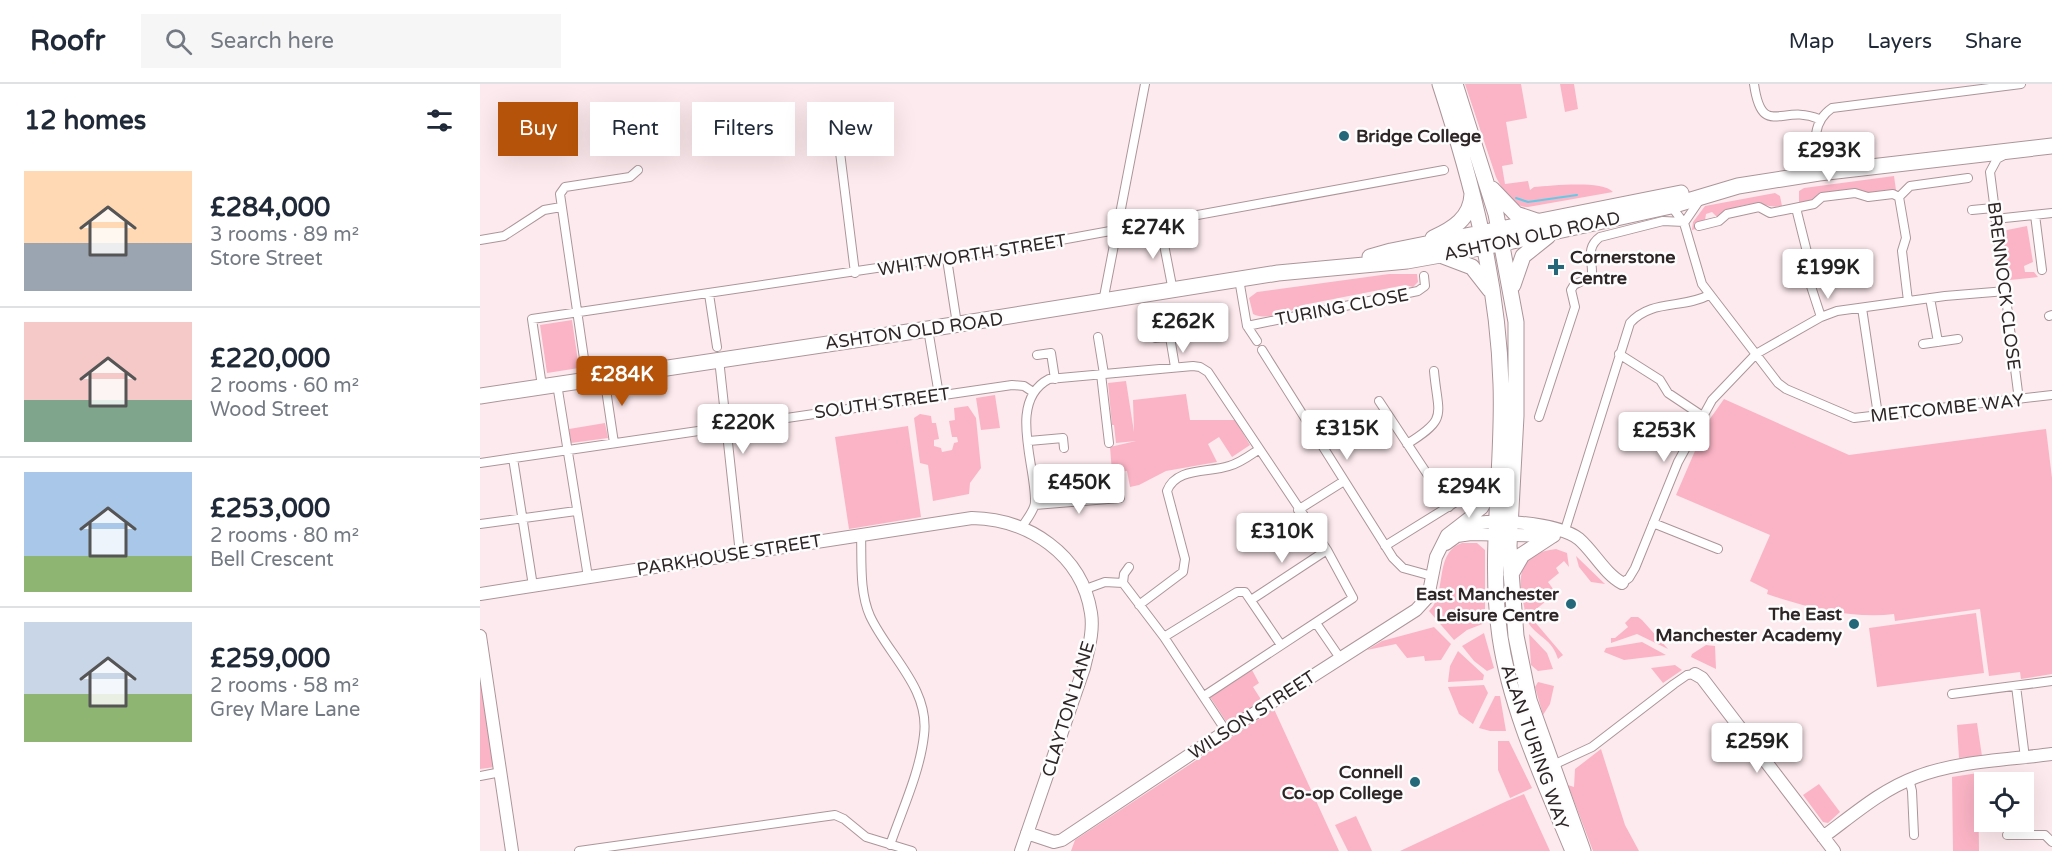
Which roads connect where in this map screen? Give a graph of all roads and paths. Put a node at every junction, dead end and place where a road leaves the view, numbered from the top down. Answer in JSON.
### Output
{"nodes":[{"id":1,"x":1145,"y":84,"type":"edge"},
{"id":2,"x":1440,"y":84,"type":"edge"},
{"id":3,"x":1449,"y":84,"type":"edge"},
{"id":4,"x":1455,"y":84,"type":"edge"},
{"id":5,"x":1754,"y":84,"type":"edge"},
{"id":6,"x":2021,"y":84,"type":"edge"},
{"id":7,"x":1997,"y":86,"type":"edge"},
{"id":8,"x":1819,"y":119,"type":"junction"},
{"id":9,"x":2052,"y":146,"type":"edge"},
{"id":10,"x":2011,"y":150,"type":"junction"},
{"id":11,"x":1968,"y":155,"type":"junction"},
{"id":12,"x":840,"y":156,"type":"edge"},
{"id":13,"x":638,"y":170,"type":"dead end"},
{"id":14,"x":1444,"y":170,"type":"dead end"},
{"id":15,"x":1990,"y":172,"type":"junction"},
{"id":16,"x":1820,"y":173,"type":"junction"},
{"id":17,"x":1968,"y":178,"type":"dead end"},
{"id":18,"x":1488,"y":184,"type":"junction"},
{"id":19,"x":1472,"y":190,"type":"junction"},
{"id":20,"x":1707,"y":195,"type":"junction"},
{"id":21,"x":1899,"y":197,"type":"junction"},
{"id":22,"x":1671,"y":206,"type":"junction"},
{"id":23,"x":561,"y":207,"type":"junction"},
{"id":24,"x":1797,"y":208,"type":"junction"},
{"id":25,"x":1993,"y":208,"type":"junction"},
{"id":26,"x":1972,"y":210,"type":"dead end"},
{"id":27,"x":2052,"y":213,"type":"edge"},
{"id":28,"x":2035,"y":215,"type":"junction"},
{"id":29,"x":1995,"y":219,"type":"junction"},
{"id":30,"x":1537,"y":221,"type":"junction"},
{"id":31,"x":1684,"y":223,"type":"junction"},
{"id":32,"x":1160,"y":224,"type":"junction"},
{"id":33,"x":1699,"y":226,"type":"dead end"},
{"id":34,"x":1558,"y":231,"type":"junction"},
{"id":35,"x":1114,"y":232,"type":"junction"},
{"id":36,"x":1493,"y":238,"type":"junction"},
{"id":37,"x":480,"y":240,"type":"edge"},
{"id":38,"x":1417,"y":245,"type":"junction"},
{"id":39,"x":1438,"y":256,"type":"junction"},
{"id":40,"x":947,"y":259,"type":"junction"},
{"id":41,"x":1347,"y":265,"type":"junction"},
{"id":42,"x":2042,"y":270,"type":"dead end"},
{"id":43,"x":855,"y":273,"type":"junction"},
{"id":44,"x":1424,"y":276,"type":"dead end"},
{"id":45,"x":1239,"y":279,"type":"junction"},
{"id":46,"x":1512,"y":289,"type":"junction"},
{"id":47,"x":1173,"y":291,"type":"junction"},
{"id":48,"x":2006,"y":291,"type":"junction"},
{"id":49,"x":709,"y":294,"type":"junction"},
{"id":50,"x":1709,"y":295,"type":"junction"},
{"id":51,"x":1930,"y":298,"type":"junction"},
{"id":52,"x":1495,"y":300,"type":"junction"},
{"id":53,"x":1908,"y":301,"type":"junction"},
{"id":54,"x":1103,"y":302,"type":"junction"},
{"id":55,"x":1862,"y":308,"type":"junction"},
{"id":56,"x":577,"y":312,"type":"junction"},
{"id":57,"x":1821,"y":317,"type":"junction"},
{"id":58,"x":957,"y":324,"type":"junction"},
{"id":59,"x":1247,"y":326,"type":"junction"},
{"id":60,"x":928,"y":329,"type":"junction"},
{"id":61,"x":1186,"y":335,"type":"dead end"},
{"id":62,"x":1098,"y":337,"type":"dead end"},
{"id":63,"x":1170,"y":337,"type":"junction"},
{"id":64,"x":1155,"y":338,"type":"dead end"},
{"id":65,"x":1958,"y":339,"type":"dead end"},
{"id":66,"x":1257,"y":341,"type":"dead end"},
{"id":67,"x":1938,"y":342,"type":"junction"},
{"id":68,"x":1923,"y":344,"type":"dead end"},
{"id":69,"x":1262,"y":350,"type":"dead end"},
{"id":70,"x":718,"y":353,"type":"junction"},
{"id":71,"x":1619,"y":354,"type":"junction"},
{"id":72,"x":1756,"y":354,"type":"junction"},
{"id":73,"x":1037,"y":355,"type":"dead end"},
{"id":74,"x":1175,"y":367,"type":"junction"},
{"id":75,"x":1501,"y":368,"type":"junction"},
{"id":76,"x":1434,"y":371,"type":"dead end"},
{"id":77,"x":1103,"y":374,"type":"junction"},
{"id":78,"x":604,"y":376,"type":"junction"},
{"id":79,"x":587,"y":379,"type":"junction"},
{"id":80,"x":1055,"y":379,"type":"junction"},
{"id":81,"x":550,"y":385,"type":"junction"},
{"id":82,"x":1033,"y":392,"type":"junction"},
{"id":83,"x":939,"y":395,"type":"junction"},
{"id":84,"x":2052,"y":395,"type":"edge"},
{"id":85,"x":480,"y":396,"type":"edge"},
{"id":86,"x":2019,"y":400,"type":"junction"},
{"id":87,"x":1378,"y":401,"type":"dead end"},
{"id":88,"x":1701,"y":415,"type":"junction"},
{"id":89,"x":1878,"y":415,"type":"junction"},
{"id":90,"x":1539,"y":417,"type":"dead end"},
{"id":91,"x":727,"y":426,"type":"junction"},
{"id":92,"x":1029,"y":441,"type":"junction"},
{"id":93,"x":614,"y":443,"type":"junction"},
{"id":94,"x":1109,"y":443,"type":"dead end"},
{"id":95,"x":1407,"y":444,"type":"junction"},
{"id":96,"x":1064,"y":448,"type":"dead end"},
{"id":97,"x":567,"y":450,"type":"junction"},
{"id":98,"x":1258,"y":450,"type":"junction"},
{"id":99,"x":513,"y":458,"type":"junction"},
{"id":100,"x":480,"y":463,"type":"edge"},
{"id":101,"x":1344,"y":481,"type":"junction"},
{"id":102,"x":1498,"y":481,"type":"junction"},
{"id":103,"x":1480,"y":487,"type":"dead end"},
{"id":104,"x":1120,"y":498,"type":"dead end"},
{"id":105,"x":1035,"y":505,"type":"junction"},
{"id":106,"x":1449,"y":507,"type":"junction"},
{"id":107,"x":1298,"y":510,"type":"junction"},
{"id":108,"x":576,"y":511,"type":"junction"},
{"id":109,"x":979,"y":518,"type":"joint"},
{"id":110,"x":522,"y":519,"type":"junction"},
{"id":111,"x":1653,"y":523,"type":"junction"},
{"id":112,"x":480,"y":524,"type":"edge"},
{"id":113,"x":1022,"y":527,"type":"junction"},
{"id":114,"x":1503,"y":528,"type":"junction"},
{"id":115,"x":1558,"y":533,"type":"junction"},
{"id":116,"x":861,"y":534,"type":"junction"},
{"id":117,"x":1447,"y":535,"type":"junction"},
{"id":118,"x":1385,"y":546,"type":"junction"},
{"id":119,"x":1441,"y":548,"type":"junction"},
{"id":120,"x":1718,"y":549,"type":"dead end"},
{"id":121,"x":1327,"y":550,"type":"junction"},
{"id":122,"x":740,"y":554,"type":"junction"},
{"id":123,"x":1129,"y":567,"type":"dead end"},
{"id":124,"x":1510,"y":575,"type":"junction"},
{"id":125,"x":1432,"y":576,"type":"junction"},
{"id":126,"x":588,"y":577,"type":"junction"},
{"id":127,"x":1123,"y":583,"type":"junction"},
{"id":128,"x":1622,"y":583,"type":"joint"},
{"id":129,"x":533,"y":586,"type":"junction"},
{"id":130,"x":1083,"y":590,"type":"junction"},
{"id":131,"x":480,"y":594,"type":"edge"},
{"id":132,"x":1251,"y":600,"type":"junction"},
{"id":133,"x":1138,"y":605,"type":"junction"},
{"id":134,"x":1316,"y":623,"type":"junction"},
{"id":135,"x":480,"y":636,"type":"edge"},
{"id":136,"x":1164,"y":637,"type":"junction"},
{"id":137,"x":1281,"y":645,"type":"junction"},
{"id":138,"x":1340,"y":658,"type":"junction"},
{"id":139,"x":1695,"y":674,"type":"joint"},
{"id":140,"x":2052,"y":681,"type":"edge"},
{"id":141,"x":2016,"y":686,"type":"junction"},
{"id":142,"x":1952,"y":694,"type":"dead end"},
{"id":143,"x":1204,"y":696,"type":"junction"},
{"id":144,"x":1226,"y":730,"type":"junction"},
{"id":145,"x":2052,"y":754,"type":"edge"},
{"id":146,"x":2025,"y":758,"type":"junction"},
{"id":147,"x":1551,"y":766,"type":"junction"},
{"id":148,"x":501,"y":772,"type":"junction"},
{"id":149,"x":480,"y":776,"type":"edge"},
{"id":150,"x":1909,"y":779,"type":"junction"},
{"id":151,"x":1027,"y":833,"type":"junction"},
{"id":152,"x":1914,"y":835,"type":"dead end"},
{"id":153,"x":2007,"y":835,"type":"dead end"},
{"id":154,"x":1823,"y":837,"type":"junction"},
{"id":155,"x":2052,"y":842,"type":"edge"},
{"id":156,"x":890,"y":845,"type":"junction"},
{"id":157,"x":512,"y":851,"type":"edge"},
{"id":158,"x":579,"y":851,"type":"edge"},
{"id":159,"x":912,"y":851,"type":"edge"},
{"id":160,"x":1021,"y":851,"type":"edge"},
{"id":161,"x":1573,"y":851,"type":"edge"},
{"id":162,"x":1583,"y":851,"type":"edge"},
{"id":163,"x":1834,"y":851,"type":"edge"}],
"edges":[{"from":1,"to":35,"type":"street"},
{"from":2,"to":19,"type":"highway"},
{"from":3,"to":36,"type":"highway"},
{"from":4,"to":18,"type":"highway"},
{"from":5,"to":8,"type":"street"},
{"from":6,"to":7,"type":"street"},
{"from":7,"to":8,"type":"street"},
{"from":8,"to":16,"type":"street"},
{"from":9,"to":10,"type":"highway","name":"ASHTON OLD ROAD"},
{"from":10,"to":11,"type":"highway","name":"ASHTON OLD ROAD"},
{"from":10,"to":15,"type":"street"},
{"from":11,"to":15,"type":"street"},
{"from":11,"to":16,"type":"highway","name":"ASHTON OLD ROAD"},
{"from":12,"to":43,"type":"street"},
{"from":13,"to":23,"type":"street"},
{"from":14,"to":32,"type":"street","name":"WHITWORTH STREET"},
{"from":15,"to":25,"type":"street","name":"BRENNOCK CLOSE"},
{"from":16,"to":20,"type":"highway","name":"ASHTON OLD ROAD"},
{"from":17,"to":21,"type":"street"},
{"from":18,"to":30,"type":"highway"},
{"from":18,"to":36,"type":"highway"},
{"from":19,"to":36,"type":"highway"},
{"from":19,"to":38,"type":"highway"},
{"from":20,"to":22,"type":"highway","name":"ASHTON OLD ROAD"},
{"from":20,"to":30,"type":"highway","name":"ASHTON OLD ROAD"},
{"from":20,"to":31,"type":"street"},
{"from":21,"to":24,"type":"street"},
{"from":21,"to":53,"type":"street"},
{"from":22,"to":31,"type":"street"},
{"from":22,"to":34,"type":"highway","name":"ASHTON OLD ROAD"},
{"from":23,"to":37,"type":"street"},
{"from":23,"to":56,"type":"street"},
{"from":24,"to":33,"type":"street"},
{"from":24,"to":57,"type":"street"},
{"from":25,"to":26,"type":"street"},
{"from":25,"to":29,"type":"street","name":"BRENNOCK CLOSE"},
{"from":27,"to":28,"type":"street"},
{"from":28,"to":29,"type":"street"},
{"from":28,"to":42,"type":"street"},
{"from":29,"to":48,"type":"street","name":"BRENNOCK CLOSE"},
{"from":30,"to":36,"type":"highway","name":"ASHTON OLD ROAD"},
{"from":31,"to":50,"type":"street","name":"METCOMBE WAY"},
{"from":31,"to":90,"type":"street"},
{"from":32,"to":35,"type":"street","name":"WHITWORTH STREET"},
{"from":32,"to":47,"type":"street"},
{"from":34,"to":36,"type":"highway","name":"ASHTON OLD ROAD"},
{"from":34,"to":46,"type":"highway"},
{"from":35,"to":40,"type":"street","name":"WHITWORTH STREET"},
{"from":35,"to":54,"type":"street"},
{"from":36,"to":38,"type":"highway","name":"ASHTON OLD ROAD"},
{"from":36,"to":39,"type":"highway","name":"ASHTON OLD ROAD"},
{"from":36,"to":46,"type":"highway","name":"ALAN TURING WAY"},
{"from":36,"to":52,"type":"highway","name":"ALAN TURING WAY"},
{"from":36,"to":75,"type":"highway"},
{"from":38,"to":41,"type":"highway","name":"ASHTON OLD ROAD"},
{"from":39,"to":41,"type":"highway","name":"ASHTON OLD ROAD"},
{"from":39,"to":52,"type":"highway"},
{"from":40,"to":43,"type":"street","name":"WHITWORTH STREET"},
{"from":40,"to":58,"type":"street"},
{"from":41,"to":45,"type":"highway","name":"ASHTON OLD ROAD"},
{"from":43,"to":49,"type":"street","name":"WHITWORTH STREET"},
{"from":44,"to":59,"type":"street","name":"TURING CLOSE"},
{"from":45,"to":47,"type":"highway","name":"ASHTON OLD ROAD"},
{"from":45,"to":59,"type":"street","name":"TURING CLOSE"},
{"from":46,"to":114,"type":"highway","name":"ALAN TURING WAY"},
{"from":47,"to":54,"type":"highway","name":"ASHTON OLD ROAD"},
{"from":48,"to":51,"type":"street"},
{"from":48,"to":86,"type":"street","name":"BRENNOCK CLOSE"},
{"from":49,"to":56,"type":"street","name":"WHITWORTH STREET"},
{"from":49,"to":70,"type":"street"},
{"from":50,"to":71,"type":"street"},
{"from":50,"to":72,"type":"street","name":"METCOMBE WAY"},
{"from":51,"to":53,"type":"street"},
{"from":51,"to":67,"type":"street"},
{"from":52,"to":75,"type":"highway","name":"ALAN TURING WAY"},
{"from":53,"to":55,"type":"street"},
{"from":54,"to":58,"type":"highway","name":"ASHTON OLD ROAD"},
{"from":55,"to":57,"type":"street"},
{"from":55,"to":89,"type":"street"},
{"from":56,"to":79,"type":"street"},
{"from":56,"to":81,"type":"street","name":"WHITWORTH STREET"},
{"from":57,"to":72,"type":"street"},
{"from":58,"to":60,"type":"highway","name":"ASHTON OLD ROAD"},
{"from":59,"to":66,"type":"street","name":"TURING CLOSE"},
{"from":60,"to":70,"type":"highway","name":"ASHTON OLD ROAD"},
{"from":60,"to":83,"type":"street"},
{"from":61,"to":63,"type":"street"},
{"from":62,"to":77,"type":"street"},
{"from":63,"to":64,"type":"street"},
{"from":63,"to":74,"type":"street"},
{"from":65,"to":67,"type":"street"},
{"from":67,"to":68,"type":"street"},
{"from":69,"to":101,"type":"street"},
{"from":70,"to":78,"type":"highway","name":"ASHTON OLD ROAD"},
{"from":70,"to":91,"type":"street"},
{"from":71,"to":88,"type":"street"},
{"from":71,"to":115,"type":"street"},
{"from":72,"to":88,"type":"street"},
{"from":72,"to":89,"type":"street","name":"METCOMBE WAY"},
{"from":73,"to":80,"type":"street"},
{"from":74,"to":77,"type":"street"},
{"from":74,"to":98,"type":"street"},
{"from":75,"to":102,"type":"highway","name":"ALAN TURING WAY"},
{"from":76,"to":95,"type":"street"},
{"from":77,"to":80,"type":"street"},
{"from":77,"to":94,"type":"street"},
{"from":78,"to":79,"type":"highway","name":"ASHTON OLD ROAD"},
{"from":78,"to":93,"type":"street"},
{"from":79,"to":81,"type":"highway","name":"ASHTON OLD ROAD"},
{"from":80,"to":82,"type":"street"},
{"from":81,"to":85,"type":"highway","name":"ASHTON OLD ROAD"},
{"from":81,"to":97,"type":"street"},
{"from":82,"to":83,"type":"street","name":"SOUTH STREET"},
{"from":82,"to":92,"type":"street"},
{"from":83,"to":91,"type":"street","name":"SOUTH STREET"},
{"from":84,"to":86,"type":"street","name":"METCOMBE WAY"},
{"from":86,"to":89,"type":"street","name":"METCOMBE WAY"},
{"from":87,"to":95,"type":"street"},
{"from":88,"to":111,"type":"street"},
{"from":91,"to":93,"type":"street","name":"SOUTH STREET"},
{"from":91,"to":122,"type":"street"},
{"from":92,"to":96,"type":"street"},
{"from":92,"to":105,"type":"street"},
{"from":93,"to":97,"type":"street","name":"SOUTH STREET"},
{"from":95,"to":106,"type":"street"},
{"from":97,"to":99,"type":"street","name":"SOUTH STREET"},
{"from":97,"to":108,"type":"street"},
{"from":98,"to":107,"type":"street"},
{"from":98,"to":133,"type":"street"},
{"from":99,"to":100,"type":"street","name":"SOUTH STREET"},
{"from":99,"to":110,"type":"street"},
{"from":101,"to":107,"type":"street"},
{"from":101,"to":118,"type":"street"},
{"from":102,"to":114,"type":"highway","name":"ALAN TURING WAY"},
{"from":102,"to":117,"type":"street","name":"WILSON STREET"},
{"from":103,"to":106,"type":"street"},
{"from":104,"to":105,"type":"street"},
{"from":105,"to":113,"type":"street"},
{"from":106,"to":118,"type":"street"},
{"from":107,"to":121,"type":"street"},
{"from":108,"to":110,"type":"street"},
{"from":108,"to":126,"type":"street"},
{"from":109,"to":113,"type":"street","name":"CLAYTON LANE"},
{"from":109,"to":116,"type":"street","name":"PARKHOUSE STREET"},
{"from":110,"to":112,"type":"street"},
{"from":110,"to":129,"type":"street"},
{"from":111,"to":120,"type":"street"},
{"from":111,"to":128,"type":"street"},
{"from":113,"to":130,"type":"street","name":"CLAYTON LANE"},
{"from":114,"to":115,"type":"street"},
{"from":114,"to":117,"type":"street"},
{"from":114,"to":119,"type":"street"},
{"from":114,"to":124,"type":"highway","name":"ALAN TURING WAY"},
{"from":114,"to":161,"type":"highway","name":"ALAN TURING WAY"},
{"from":115,"to":124,"type":"highway"},
{"from":115,"to":128,"type":"street"},
{"from":116,"to":122,"type":"street","name":"PARKHOUSE STREET"},
{"from":116,"to":156,"type":"street"},
{"from":117,"to":119,"type":"street","name":"WILSON STREET"},
{"from":118,"to":125,"type":"street"},
{"from":119,"to":125,"type":"street","name":"WILSON STREET"},
{"from":121,"to":132,"type":"street"},
{"from":121,"to":134,"type":"street"},
{"from":122,"to":126,"type":"street","name":"PARKHOUSE STREET"},
{"from":123,"to":127,"type":"street"},
{"from":124,"to":147,"type":"highway","name":"ALAN TURING WAY"},
{"from":125,"to":138,"type":"street","name":"WILSON STREET"},
{"from":126,"to":129,"type":"street","name":"PARKHOUSE STREET"},
{"from":127,"to":130,"type":"street"},
{"from":127,"to":133,"type":"street"},
{"from":129,"to":131,"type":"street","name":"PARKHOUSE STREET"},
{"from":130,"to":151,"type":"street","name":"CLAYTON LANE"},
{"from":132,"to":136,"type":"street"},
{"from":132,"to":137,"type":"street"},
{"from":133,"to":136,"type":"street"},
{"from":134,"to":137,"type":"street"},
{"from":134,"to":138,"type":"street"},
{"from":135,"to":148,"type":"street"},
{"from":136,"to":143,"type":"street"},
{"from":137,"to":143,"type":"street"},
{"from":138,"to":144,"type":"street","name":"WILSON STREET"},
{"from":139,"to":147,"type":"street"},
{"from":139,"to":154,"type":"street"},
{"from":140,"to":141,"type":"street"},
{"from":141,"to":142,"type":"street"},
{"from":141,"to":146,"type":"street"},
{"from":143,"to":144,"type":"street"},
{"from":144,"to":151,"type":"street","name":"WILSON STREET"},
{"from":145,"to":146,"type":"street"},
{"from":146,"to":150,"type":"street"},
{"from":147,"to":162,"type":"highway","name":"ALAN TURING WAY"},
{"from":148,"to":149,"type":"street"},
{"from":148,"to":157,"type":"street"},
{"from":150,"to":152,"type":"street"},
{"from":150,"to":154,"type":"street"},
{"from":151,"to":160,"type":"street","name":"CLAYTON LANE"},
{"from":153,"to":155,"type":"street"},
{"from":154,"to":163,"type":"street"},
{"from":156,"to":158,"type":"street"},
{"from":156,"to":159,"type":"street"}]}
